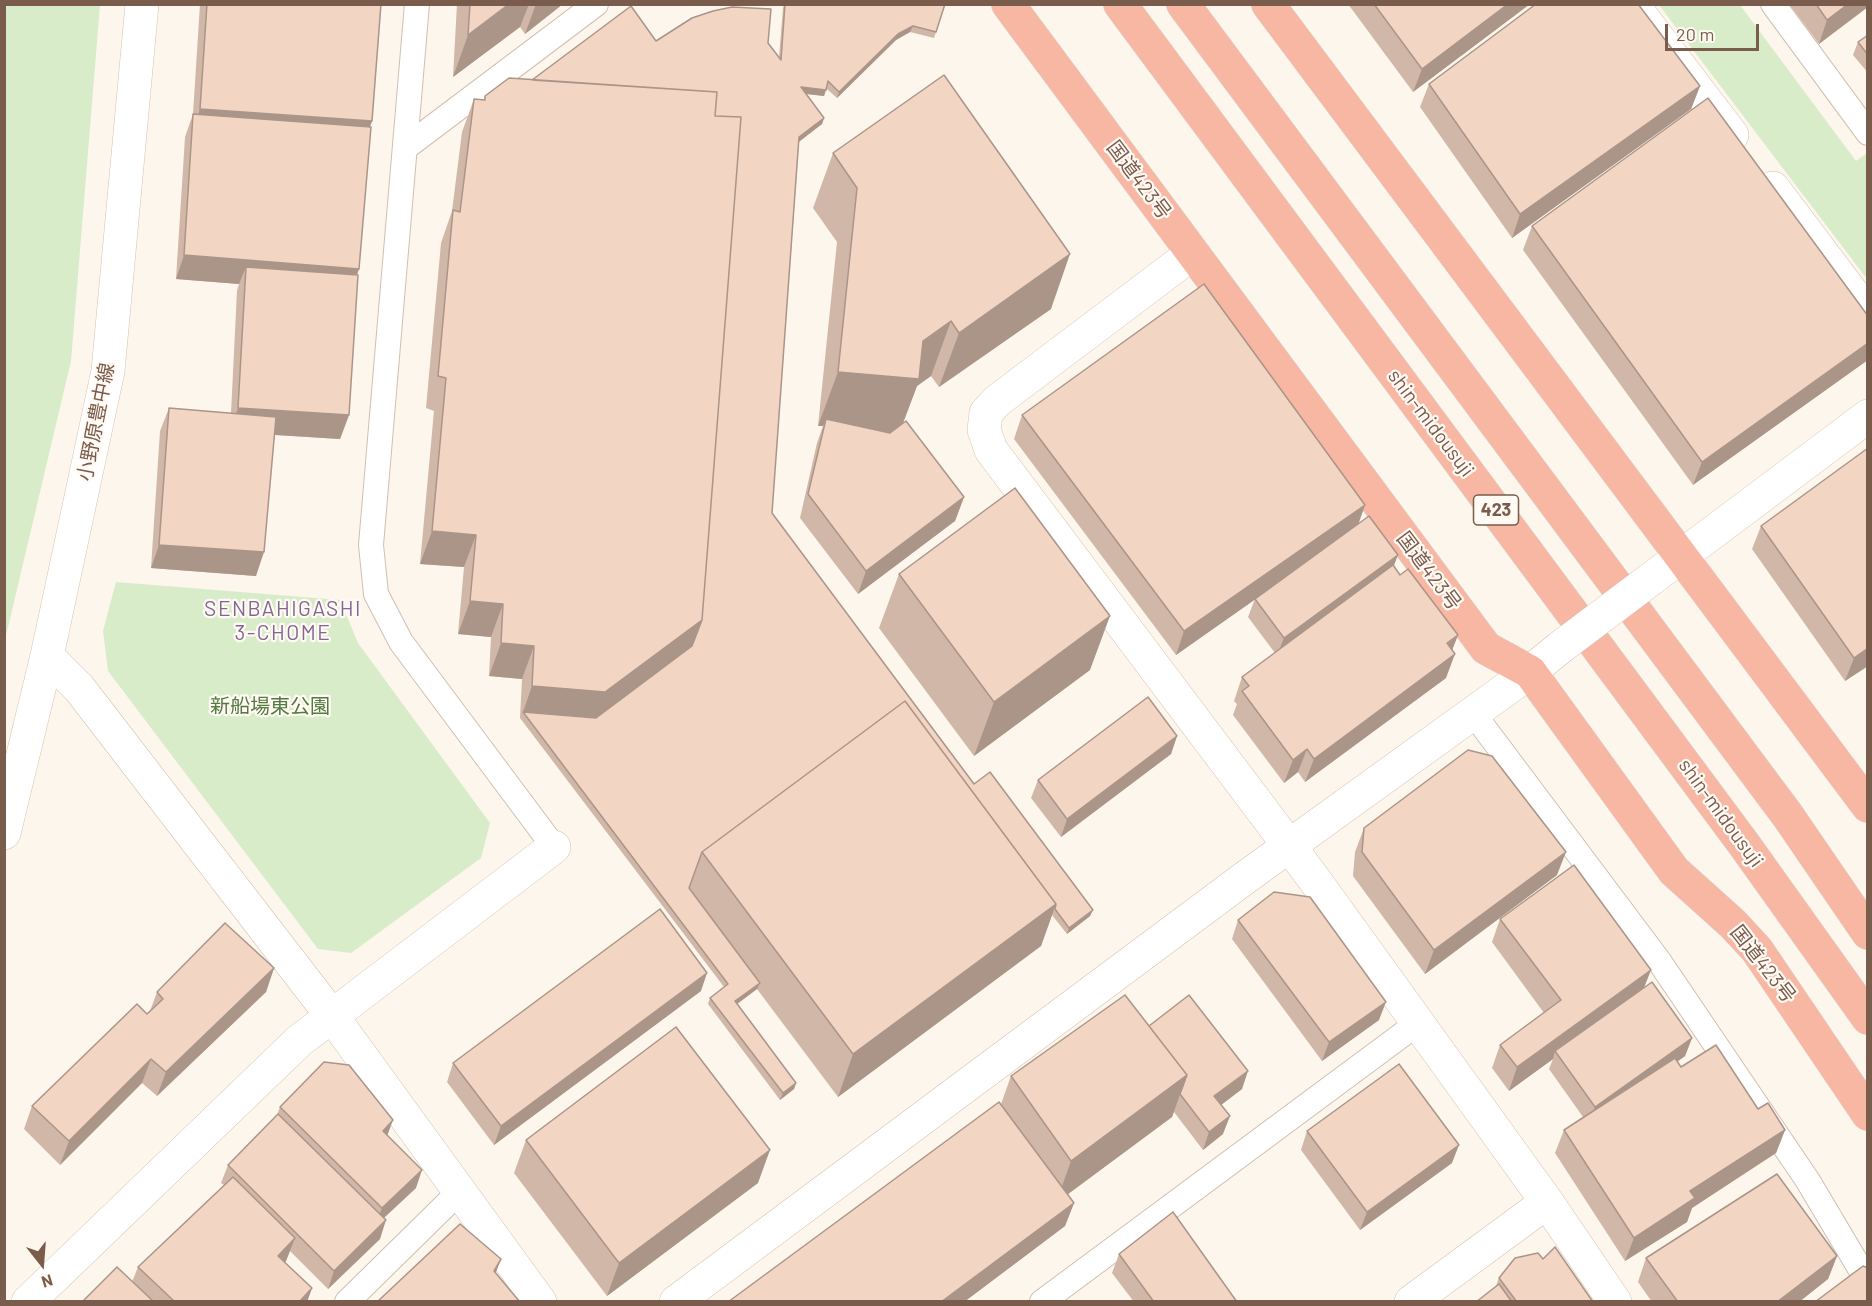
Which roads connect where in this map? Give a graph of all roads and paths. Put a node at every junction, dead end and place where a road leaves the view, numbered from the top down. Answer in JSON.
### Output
{"nodes":[{"id":1,"x":142,"y":4,"type":"edge"},
{"id":2,"x":417,"y":4,"type":"edge"},
{"id":3,"x":596,"y":4,"type":"edge"},
{"id":4,"x":1008,"y":4,"type":"edge"},
{"id":5,"x":1120,"y":4,"type":"edge"},
{"id":6,"x":1183,"y":4,"type":"edge"},
{"id":7,"x":1268,"y":4,"type":"edge"},
{"id":8,"x":1632,"y":4,"type":"edge"},
{"id":9,"x":1773,"y":4,"type":"edge"},
{"id":10,"x":1868,"y":132,"type":"edge"},
{"id":11,"x":405,"y":148,"type":"junction"},
{"id":12,"x":1193,"y":253,"type":"junction"},
{"id":13,"x":1868,"y":314,"type":"edge"},
{"id":14,"x":1868,"y":416,"type":"edge"},
{"id":15,"x":1682,"y":558,"type":"junction"},
{"id":16,"x":47,"y":656,"type":"junction"},
{"id":17,"x":1530,"y":672,"type":"junction"},
{"id":18,"x":1473,"y":713,"type":"junction"},
{"id":19,"x":1868,"y":806,"type":"edge"},
{"id":20,"x":4,"y":833,"type":"edge"},
{"id":21,"x":554,"y":848,"type":"joint"},
{"id":22,"x":1288,"y":848,"type":"junction"},
{"id":23,"x":1868,"y":933,"type":"edge"},
{"id":24,"x":332,"y":1016,"type":"junction"},
{"id":25,"x":1868,"y":1018,"type":"edge"},
{"id":26,"x":1418,"y":1023,"type":"junction"},
{"id":27,"x":1868,"y":1114,"type":"edge"},
{"id":28,"x":459,"y":1191,"type":"junction"},
{"id":29,"x":1547,"y":1202,"type":"junction"},
{"id":30,"x":1868,"y":1282,"type":"edge"},
{"id":31,"x":28,"y":1302,"type":"edge"},
{"id":32,"x":347,"y":1302,"type":"edge"},
{"id":33,"x":540,"y":1302,"type":"edge"},
{"id":34,"x":676,"y":1302,"type":"edge"},
{"id":35,"x":1042,"y":1302,"type":"edge"},
{"id":36,"x":1411,"y":1302,"type":"edge"},
{"id":37,"x":1615,"y":1302,"type":"edge"}],
"edges":[{"from":1,"to":16,"type":"street","name":"小野原豊中線"},
{"from":2,"to":11,"type":"street"},
{"from":3,"to":11,"type":"street"},
{"from":4,"to":12,"type":"highway","name":"国道423号"},
{"from":5,"to":25,"type":"highway","name":"shin-midousuji","number":"423"},
{"from":6,"to":23,"type":"highway","number":"423"},
{"from":7,"to":15,"type":"highway"},
{"from":8,"to":13,"type":"street"},
{"from":9,"to":10,"type":"street"},
{"from":11,"to":21,"type":"street"},
{"from":12,"to":17,"type":"highway","name":"国道423号"},
{"from":12,"to":22,"type":"street"},
{"from":14,"to":15,"type":"street"},
{"from":15,"to":17,"type":"street","bridge":true},
{"from":15,"to":19,"type":"highway"},
{"from":16,"to":20,"type":"street","name":"小野原豊中線"},
{"from":16,"to":24,"type":"street"},
{"from":17,"to":18,"type":"street"},
{"from":17,"to":27,"type":"highway","name":"国道423号"},
{"from":18,"to":22,"type":"street"},
{"from":18,"to":30,"type":"street"},
{"from":21,"to":24,"type":"street"},
{"from":22,"to":26,"type":"street"},
{"from":22,"to":34,"type":"street"},
{"from":24,"to":28,"type":"street"},
{"from":24,"to":31,"type":"street"},
{"from":26,"to":29,"type":"street"},
{"from":26,"to":35,"type":"street"},
{"from":28,"to":32,"type":"street"},
{"from":28,"to":33,"type":"street"},
{"from":29,"to":36,"type":"street"},
{"from":29,"to":37,"type":"street"}]}
